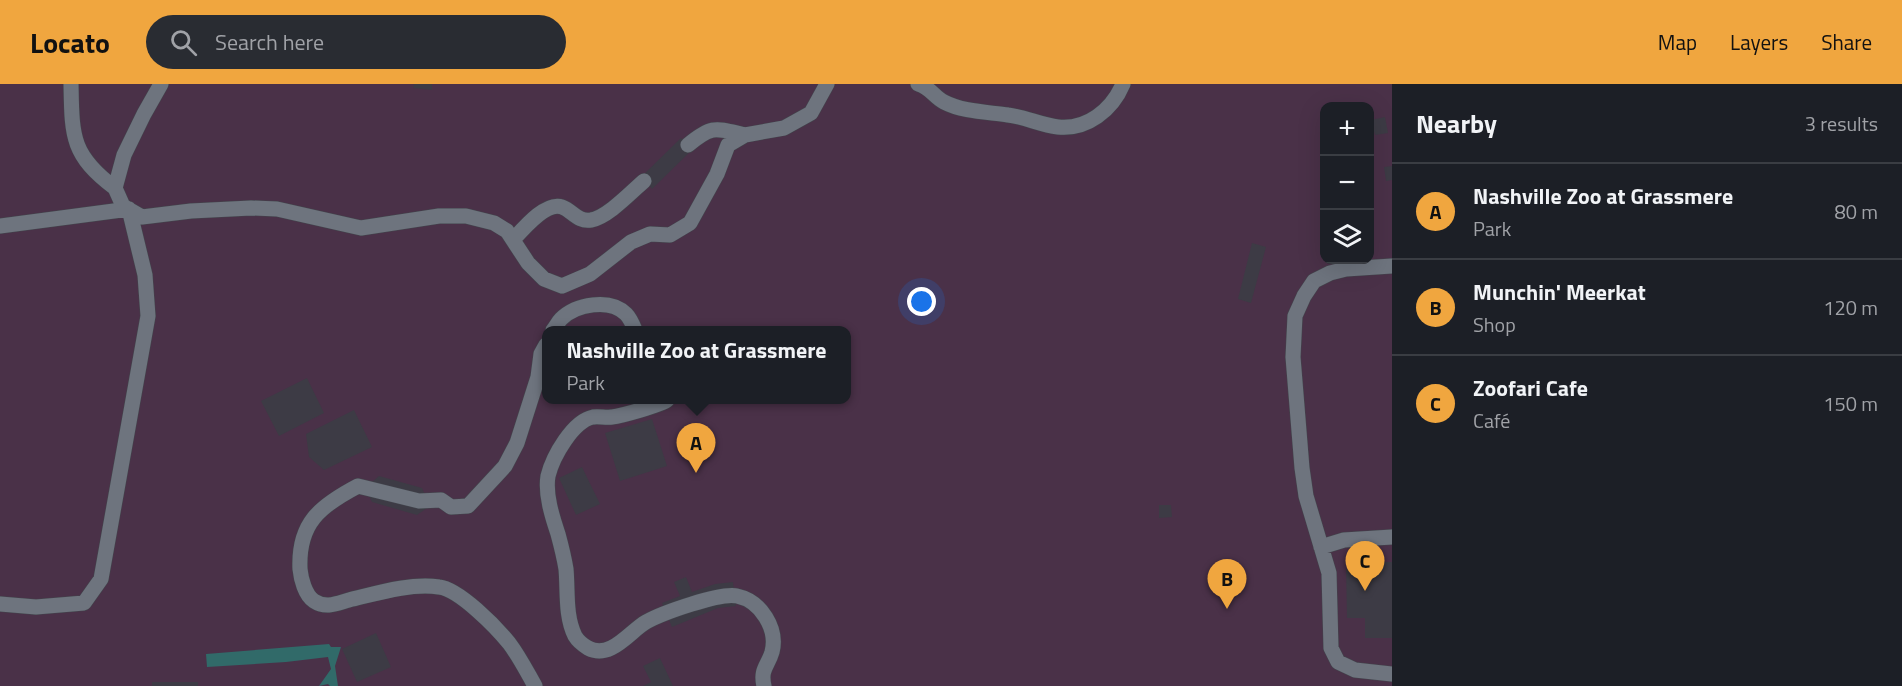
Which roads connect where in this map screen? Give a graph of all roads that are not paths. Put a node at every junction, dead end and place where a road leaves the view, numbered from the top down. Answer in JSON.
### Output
{"nodes":[{"id":1,"x":72,"y":84,"type":"edge"},
{"id":2,"x":161,"y":84,"type":"edge"},
{"id":3,"x":827,"y":84,"type":"edge"},
{"id":4,"x":918,"y":84,"type":"edge"},
{"id":5,"x":1123,"y":84,"type":"edge"},
{"id":6,"x":745,"y":135,"type":"junction"},
{"id":7,"x":688,"y":145,"type":"dead end"},
{"id":8,"x":644,"y":181,"type":"dead end"},
{"id":9,"x":115,"y":188,"type":"junction"},
{"id":10,"x":129,"y":209,"type":"junction"},
{"id":11,"x":0,"y":226,"type":"edge"},
{"id":12,"x":513,"y":240,"type":"junction"},
{"id":13,"x":1392,"y":266,"type":"edge"},
{"id":14,"x":556,"y":326,"type":"edge"},
{"id":15,"x":633,"y":326,"type":"edge"},
{"id":16,"x":542,"y":354,"type":"edge"},
{"id":17,"x":658,"y":404,"type":"edge"},
{"id":18,"x":1392,"y":537,"type":"edge"},
{"id":19,"x":1321,"y":547,"type":"junction"},
{"id":20,"x":0,"y":604,"type":"edge"},
{"id":21,"x":1392,"y":674,"type":"edge"},
{"id":22,"x":535,"y":686,"type":"edge"},
{"id":23,"x":764,"y":686,"type":"edge"}],
"edges":[{"from":1,"to":9,"type":"lane"},
{"from":2,"to":9,"type":"lane"},
{"from":3,"to":6,"type":"lane"},
{"from":4,"to":5,"type":"lane"},
{"from":6,"to":7,"type":"lane"},
{"from":6,"to":12,"type":"lane"},
{"from":8,"to":12,"type":"lane"},
{"from":9,"to":10,"type":"lane"},
{"from":10,"to":11,"type":"lane"},
{"from":10,"to":12,"type":"lane"},
{"from":10,"to":20,"type":"lane"},
{"from":13,"to":19,"type":"lane"},
{"from":14,"to":15,"type":"lane"},
{"from":16,"to":22,"type":"lane"},
{"from":17,"to":23,"type":"lane"},
{"from":18,"to":19,"type":"lane"},
{"from":19,"to":21,"type":"lane"}]}
